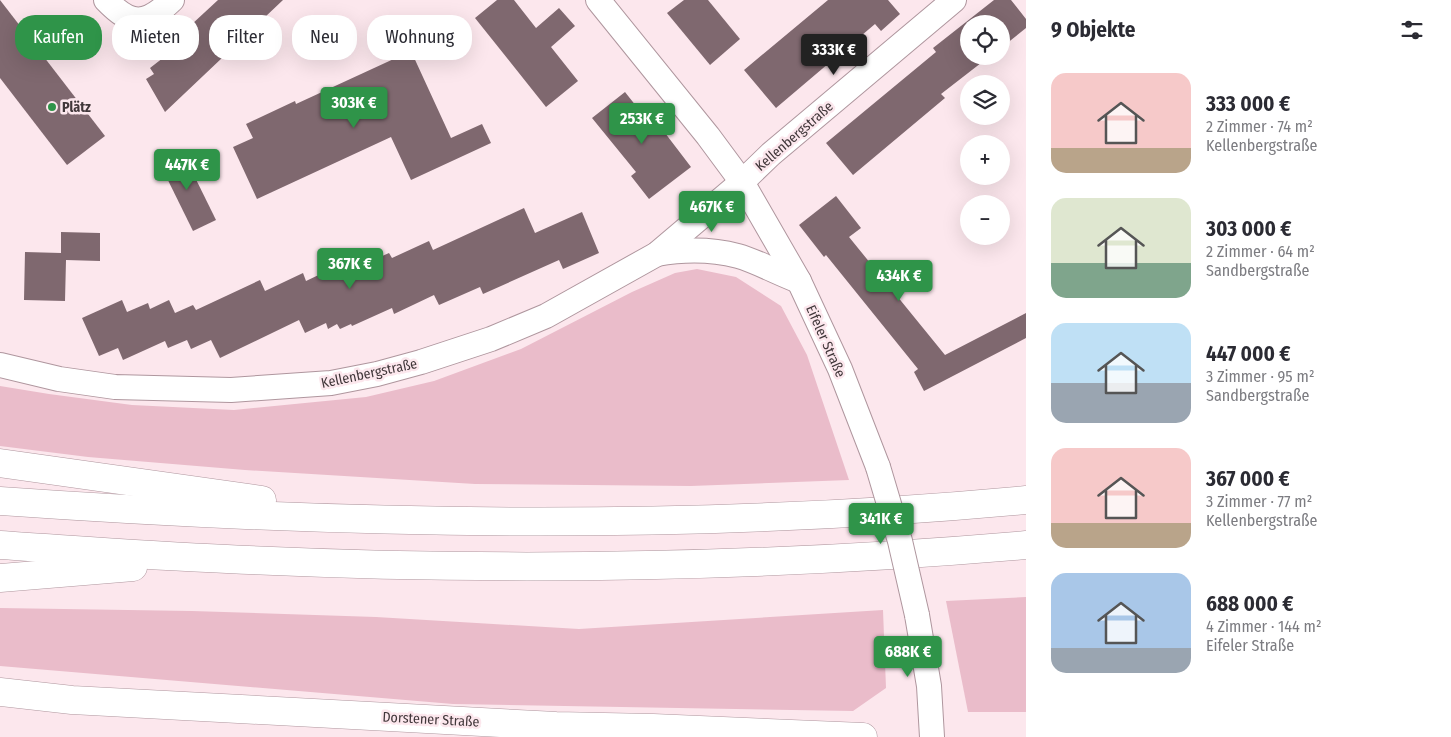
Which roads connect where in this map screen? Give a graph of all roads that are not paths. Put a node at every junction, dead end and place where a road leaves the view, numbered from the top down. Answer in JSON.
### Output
{"nodes":[{"id":1,"x":106,"y":0,"type":"edge"},
{"id":2,"x":172,"y":0,"type":"edge"},
{"id":3,"x":598,"y":0,"type":"edge"},
{"id":4,"x":954,"y":0,"type":"edge"},
{"id":5,"x":742,"y":182,"type":"junction"},
{"id":6,"x":657,"y":254,"type":"junction"},
{"id":7,"x":799,"y":281,"type":"junction"},
{"id":8,"x":0,"y":365,"type":"edge"},
{"id":9,"x":0,"y":463,"type":"edge"},
{"id":10,"x":1026,"y":500,"type":"edge"},
{"id":11,"x":0,"y":501,"type":"edge"},
{"id":12,"x":392,"y":520,"type":"junction"},
{"id":13,"x":0,"y":545,"type":"edge"},
{"id":14,"x":1026,"y":545,"type":"edge"},
{"id":15,"x":227,"y":559,"type":"junction"},
{"id":16,"x":0,"y":578,"type":"edge"},
{"id":17,"x":0,"y":692,"type":"edge"},
{"id":18,"x":453,"y":728,"type":"edge"},
{"id":19,"x":863,"y":737,"type":"edge"},
{"id":20,"x":932,"y":737,"type":"edge"}],
"edges":[{"from":1,"to":2,"type":"street"},
{"from":3,"to":5,"type":"street","name":"Eifeler Straße"},
{"from":4,"to":5,"type":"street","name":"Kellenbergstraße"},
{"from":5,"to":6,"type":"street","name":"Kellenbergstraße"},
{"from":5,"to":7,"type":"street","name":"Eifeler Straße"},
{"from":6,"to":7,"type":"street","name":"Kellenbergstraße"},
{"from":6,"to":8,"type":"street","name":"Kellenbergstraße"},
{"from":7,"to":20,"type":"street","name":"Eifeler Straße","bridge":true},
{"from":9,"to":12,"type":"main road"},
{"from":10,"to":12,"type":"main road"},
{"from":11,"to":12,"type":"main road"},
{"from":13,"to":15,"type":"main road"},
{"from":14,"to":15,"type":"main road"},
{"from":15,"to":16,"type":"main road"},
{"from":17,"to":18,"type":"main road","name":"Dorstener Straße"},
{"from":18,"to":19,"type":"main road","name":"Dorstener Straße"}]}
